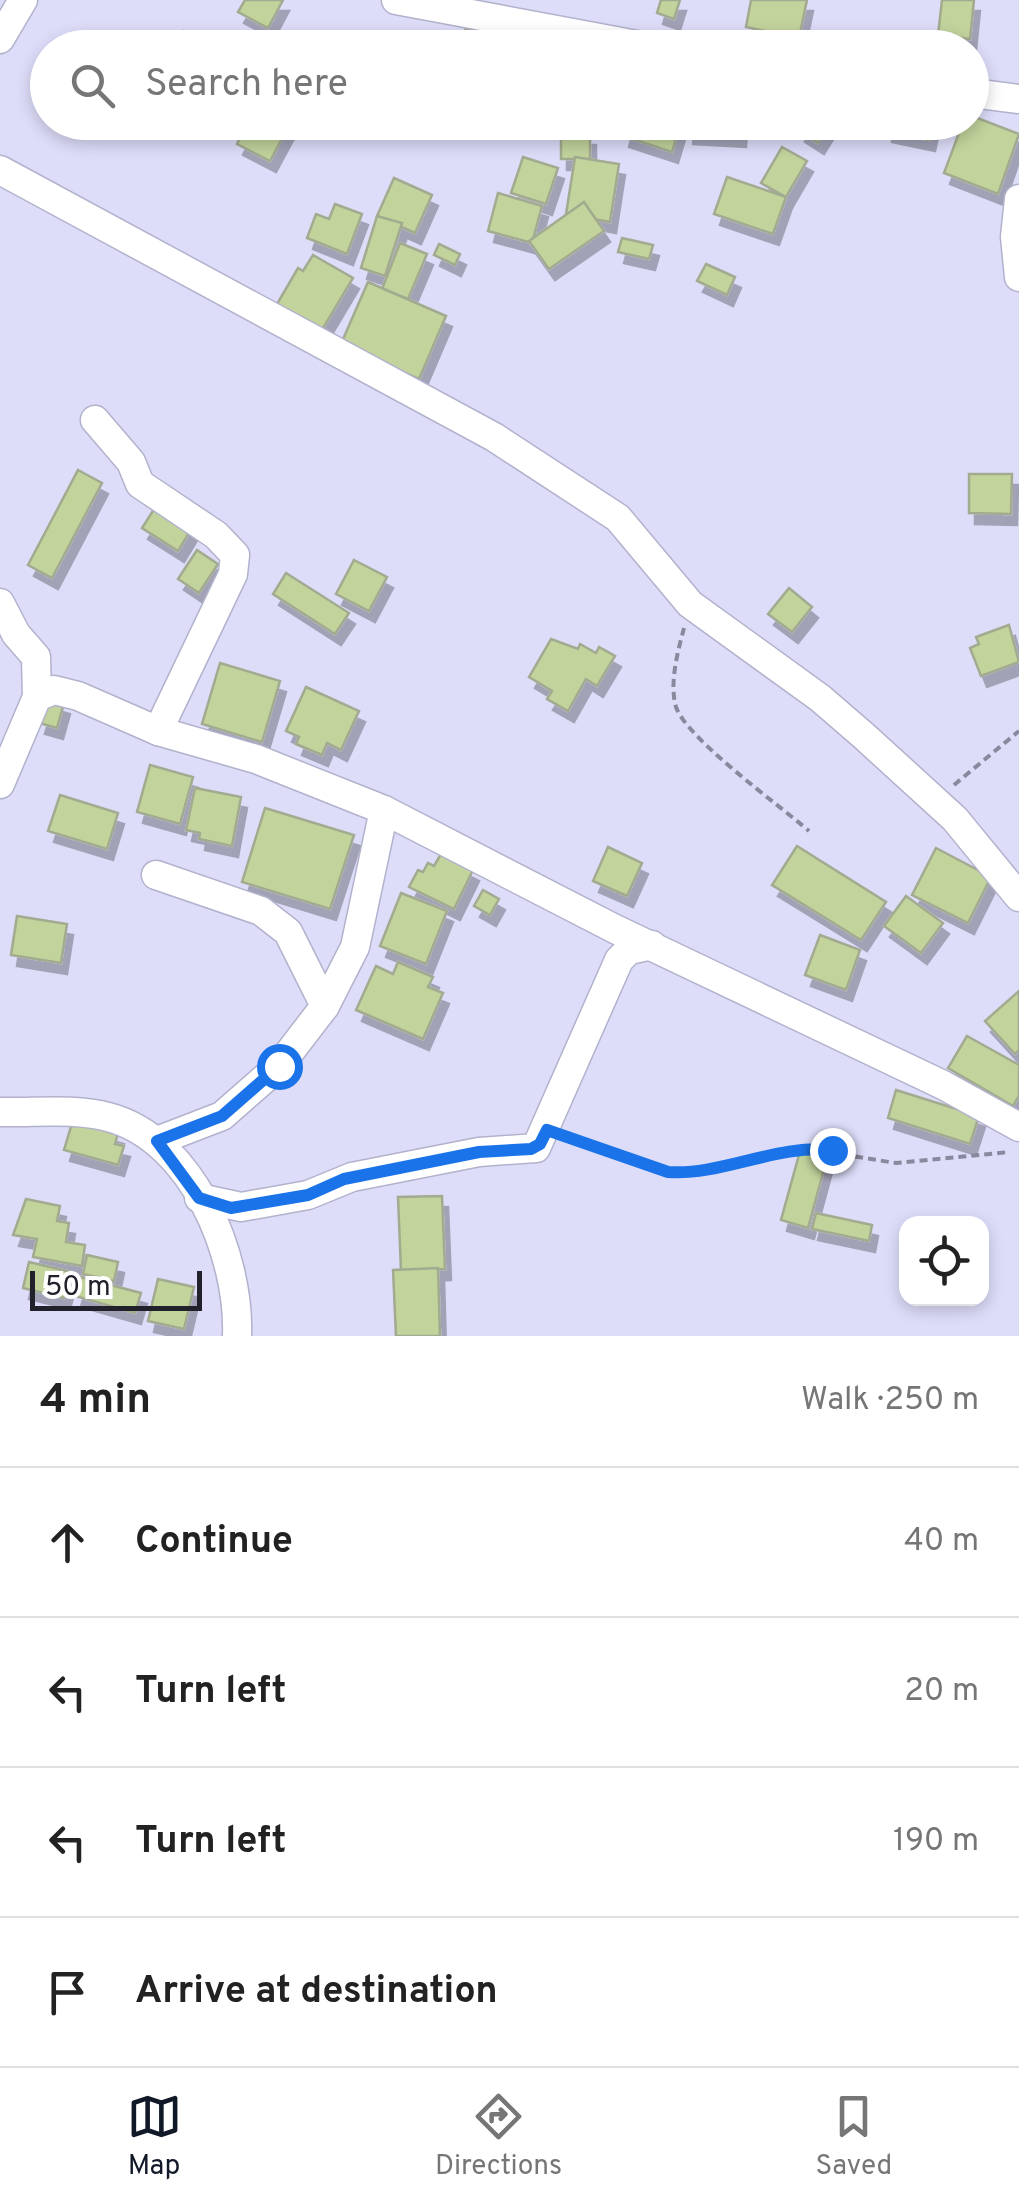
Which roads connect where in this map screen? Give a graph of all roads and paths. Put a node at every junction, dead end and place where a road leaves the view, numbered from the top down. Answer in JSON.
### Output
{"nodes":[{"id":1,"x":23,"y":0,"type":"edge"},
{"id":2,"x":396,"y":0,"type":"edge"},
{"id":3,"x":557,"y":30,"type":"edge"},
{"id":4,"x":0,"y":40,"type":"edge"},
{"id":5,"x":989,"y":95,"type":"edge"},
{"id":6,"x":1019,"y":99,"type":"edge"},
{"id":7,"x":0,"y":170,"type":"edge"},
{"id":8,"x":1019,"y":198,"type":"edge"},
{"id":9,"x":1019,"y":277,"type":"edge"},
{"id":10,"x":95,"y":420,"type":"dead end"},
{"id":11,"x":0,"y":603,"type":"edge"},
{"id":12,"x":690,"y":604,"type":"junction"},
{"id":13,"x":37,"y":697,"type":"junction"},
{"id":14,"x":158,"y":731,"type":"junction"},
{"id":15,"x":1019,"y":731,"type":"edge"},
{"id":16,"x":0,"y":784,"type":"edge"},
{"id":17,"x":936,"y":802,"type":"junction"},
{"id":18,"x":384,"y":810,"type":"junction"},
{"id":19,"x":809,"y":831,"type":"dead end"},
{"id":20,"x":156,"y":875,"type":"dead end"},
{"id":21,"x":1019,"y":897,"type":"edge"},
{"id":22,"x":652,"y":946,"type":"junction"},
{"id":23,"x":325,"y":1006,"type":"junction"},
{"id":24,"x":0,"y":1112,"type":"edge"},
{"id":25,"x":1019,"y":1127,"type":"edge"},
{"id":26,"x":547,"y":1130,"type":"junction"},
{"id":27,"x":157,"y":1141,"type":"junction"},
{"id":28,"x":1019,"y":1151,"type":"edge"},
{"id":29,"x":199,"y":1198,"type":"junction"},
{"id":30,"x":237,"y":1336,"type":"edge"}],
"edges":[{"from":1,"to":4,"type":"street"},
{"from":2,"to":3,"type":"street"},
{"from":5,"to":6,"type":"street"},
{"from":7,"to":12,"type":"street"},
{"from":8,"to":9,"type":"street"},
{"from":10,"to":14,"type":"street"},
{"from":11,"to":13,"type":"street"},
{"from":12,"to":17,"type":"street"},
{"from":12,"to":19,"type":"path"},
{"from":13,"to":14,"type":"street"},
{"from":13,"to":16,"type":"street"},
{"from":14,"to":18,"type":"street"},
{"from":15,"to":17,"type":"path"},
{"from":17,"to":21,"type":"street"},
{"from":18,"to":22,"type":"street"},
{"from":18,"to":23,"type":"street"},
{"from":20,"to":23,"type":"street"},
{"from":22,"to":25,"type":"street"},
{"from":22,"to":26,"type":"street"},
{"from":23,"to":27,"type":"street"},
{"from":24,"to":27,"type":"street"},
{"from":26,"to":28,"type":"path"},
{"from":26,"to":29,"type":"street"},
{"from":27,"to":29,"type":"street"},
{"from":29,"to":30,"type":"street"}]}
